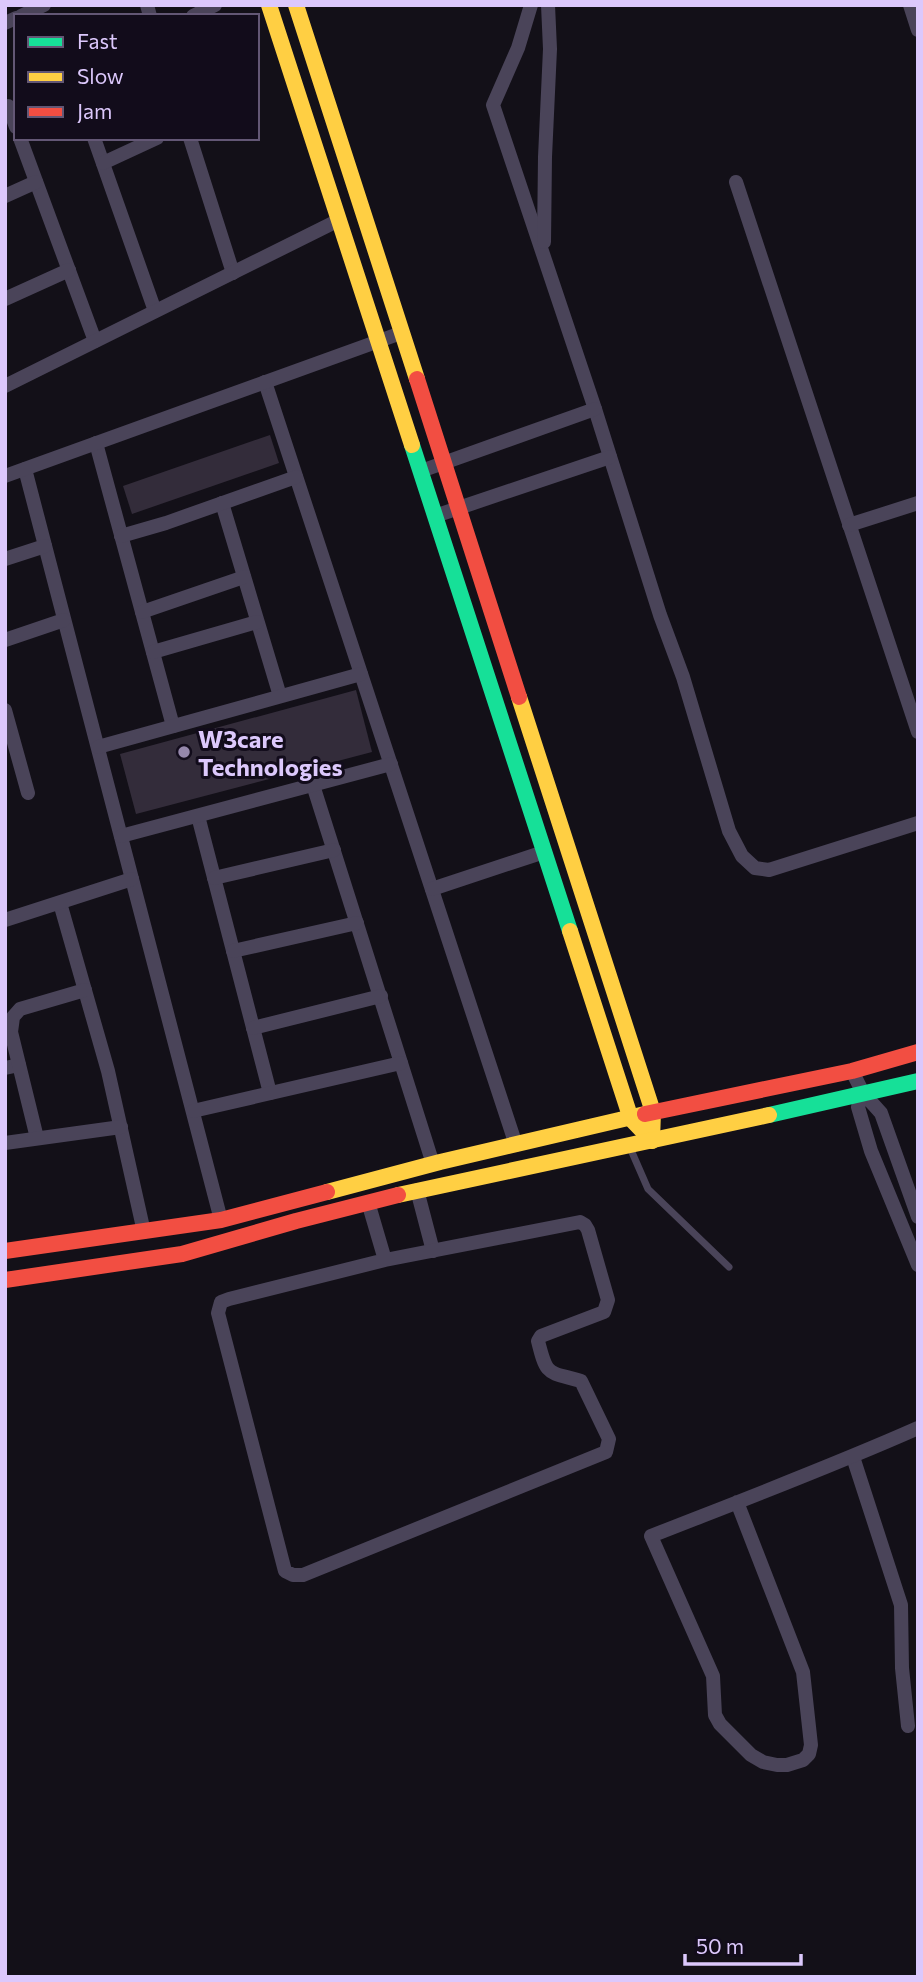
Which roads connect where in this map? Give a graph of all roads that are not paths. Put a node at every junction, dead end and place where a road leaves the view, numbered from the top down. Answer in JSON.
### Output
{"nodes":[{"id":1,"x":44,"y":5,"type":"edge"},
{"id":2,"x":215,"y":5,"type":"edge"},
{"id":3,"x":269,"y":5,"type":"edge"},
{"id":4,"x":296,"y":5,"type":"edge"},
{"id":5,"x":531,"y":5,"type":"edge"},
{"id":6,"x":548,"y":5,"type":"edge"},
{"id":7,"x":910,"y":5,"type":"edge"},
{"id":8,"x":25,"y":14,"type":"edge"},
{"id":9,"x":197,"y":14,"type":"edge"},
{"id":10,"x":918,"y":30,"type":"edge"},
{"id":11,"x":21,"y":140,"type":"edge"},
{"id":12,"x":95,"y":140,"type":"edge"},
{"id":13,"x":153,"y":140,"type":"edge"},
{"id":14,"x":191,"y":140,"type":"edge"},
{"id":15,"x":103,"y":163,"type":"junction"},
{"id":16,"x":36,"y":181,"type":"junction"},
{"id":17,"x":736,"y":182,"type":"dead end"},
{"id":18,"x":5,"y":196,"type":"edge"},
{"id":19,"x":339,"y":220,"type":"junction"},
{"id":20,"x":544,"y":255,"type":"junction"},
{"id":21,"x":69,"y":270,"type":"junction"},
{"id":22,"x":233,"y":273,"type":"junction"},
{"id":23,"x":5,"y":299,"type":"edge"},
{"id":24,"x":155,"y":312,"type":"junction"},
{"id":25,"x":401,"y":333,"type":"junction"},
{"id":26,"x":95,"y":341,"type":"junction"},
{"id":27,"x":378,"y":341,"type":"junction"},
{"id":28,"x":265,"y":382,"type":"junction"},
{"id":29,"x":5,"y":386,"type":"edge"},
{"id":30,"x":595,"y":409,"type":"junction"},
{"id":31,"x":96,"y":443,"type":"junction"},
{"id":32,"x":610,"y":457,"type":"junction"},
{"id":33,"x":443,"y":463,"type":"junction"},
{"id":34,"x":25,"y":469,"type":"junction"},
{"id":35,"x":421,"y":471,"type":"junction"},
{"id":36,"x":5,"y":476,"type":"edge"},
{"id":37,"x":296,"y":477,"type":"junction"},
{"id":38,"x":222,"y":503,"type":"junction"},
{"id":39,"x":918,"y":503,"type":"edge"},
{"id":40,"x":457,"y":508,"type":"junction"},
{"id":41,"x":435,"y":516,"type":"junction"},
{"id":42,"x":849,"y":525,"type":"junction"},
{"id":43,"x":121,"y":536,"type":"junction"},
{"id":44,"x":45,"y":546,"type":"junction"},
{"id":45,"x":5,"y":559,"type":"edge"},
{"id":46,"x":244,"y":577,"type":"junction"},
{"id":47,"x":142,"y":612,"type":"junction"},
{"id":48,"x":64,"y":620,"type":"junction"},
{"id":49,"x":257,"y":622,"type":"junction"},
{"id":50,"x":5,"y":640,"type":"edge"},
{"id":51,"x":153,"y":652,"type":"junction"},
{"id":52,"x":361,"y":674,"type":"junction"},
{"id":53,"x":279,"y":696,"type":"junction"},
{"id":54,"x":5,"y":710,"type":"edge"},
{"id":55,"x":173,"y":726,"type":"junction"},
{"id":56,"x":918,"y":732,"type":"edge"},
{"id":57,"x":98,"y":747,"type":"junction"},
{"id":58,"x":391,"y":764,"type":"junction"},
{"id":59,"x":313,"y":785,"type":"junction"},
{"id":60,"x":28,"y":793,"type":"dead end"},
{"id":61,"x":198,"y":816,"type":"junction"},
{"id":62,"x":918,"y":823,"type":"edge"},
{"id":63,"x":121,"y":836,"type":"junction"},
{"id":64,"x":334,"y":850,"type":"junction"},
{"id":65,"x":544,"y":852,"type":"junction"},
{"id":66,"x":214,"y":878,"type":"junction"},
{"id":67,"x":132,"y":879,"type":"junction"},
{"id":68,"x":432,"y":889,"type":"junction"},
{"id":69,"x":60,"y":903,"type":"junction"},
{"id":70,"x":5,"y":920,"type":"edge"},
{"id":71,"x":357,"y":923,"type":"junction"},
{"id":72,"x":233,"y":951,"type":"junction"},
{"id":73,"x":85,"y":990,"type":"junction"},
{"id":74,"x":380,"y":996,"type":"junction"},
{"id":75,"x":253,"y":1028,"type":"junction"},
{"id":76,"x":918,"y":1052,"type":"edge"},
{"id":77,"x":401,"y":1063,"type":"junction"},
{"id":78,"x":12,"y":1066,"type":"edge"},
{"id":79,"x":852,"y":1071,"type":"junction"},
{"id":80,"x":918,"y":1081,"type":"edge"},
{"id":81,"x":270,"y":1093,"type":"junction"},
{"id":82,"x":863,"y":1093,"type":"junction"},
{"id":83,"x":193,"y":1111,"type":"junction"},
{"id":84,"x":653,"y":1112,"type":"junction"},
{"id":85,"x":631,"y":1119,"type":"junction"},
{"id":86,"x":121,"y":1127,"type":"junction"},
{"id":87,"x":37,"y":1138,"type":"junction"},
{"id":88,"x":652,"y":1141,"type":"junction"},
{"id":89,"x":5,"y":1143,"type":"edge"},
{"id":90,"x":516,"y":1145,"type":"junction"},
{"id":91,"x":629,"y":1146,"type":"junction"},
{"id":92,"x":433,"y":1164,"type":"junction"},
{"id":93,"x":417,"y":1190,"type":"junction"},
{"id":94,"x":368,"y":1202,"type":"junction"},
{"id":95,"x":918,"y":1217,"type":"edge"},
{"id":96,"x":221,"y":1220,"type":"junction"},
{"id":97,"x":144,"y":1232,"type":"junction"},
{"id":98,"x":5,"y":1251,"type":"edge"},
{"id":99,"x":433,"y":1251,"type":"junction"},
{"id":100,"x":385,"y":1260,"type":"junction"},
{"id":101,"x":918,"y":1265,"type":"edge"},
{"id":102,"x":729,"y":1267,"type":"dead end"},
{"id":103,"x":5,"y":1280,"type":"edge"},
{"id":104,"x":918,"y":1428,"type":"edge"},
{"id":105,"x":853,"y":1457,"type":"junction"},
{"id":106,"x":737,"y":1502,"type":"junction"},
{"id":107,"x":908,"y":1726,"type":"dead end"}],
"edges":[{"from":1,"to":8,"type":"street"},
{"from":2,"to":9,"type":"street"},
{"from":3,"to":19,"type":"street"},
{"from":4,"to":25,"type":"street"},
{"from":5,"to":20,"type":"street"},
{"from":6,"to":20,"type":"street"},
{"from":7,"to":10,"type":"street"},
{"from":11,"to":16,"type":"street"},
{"from":12,"to":15,"type":"street"},
{"from":13,"to":15,"type":"street"},
{"from":14,"to":22,"type":"street"},
{"from":15,"to":24,"type":"street"},
{"from":16,"to":18,"type":"street"},
{"from":16,"to":21,"type":"street"},
{"from":17,"to":42,"type":"street"},
{"from":19,"to":22,"type":"street"},
{"from":19,"to":27,"type":"street"},
{"from":20,"to":30,"type":"street"},
{"from":21,"to":23,"type":"street"},
{"from":21,"to":26,"type":"street"},
{"from":22,"to":24,"type":"street"},
{"from":24,"to":26,"type":"street"},
{"from":25,"to":27,"type":"street"},
{"from":25,"to":33,"type":"street"},
{"from":26,"to":29,"type":"street"},
{"from":27,"to":28,"type":"street"},
{"from":27,"to":35,"type":"street"},
{"from":28,"to":31,"type":"street"},
{"from":28,"to":37,"type":"street"},
{"from":30,"to":32,"type":"street"},
{"from":30,"to":33,"type":"street"},
{"from":31,"to":34,"type":"street"},
{"from":31,"to":43,"type":"street"},
{"from":32,"to":40,"type":"street"},
{"from":32,"to":62,"type":"street"},
{"from":33,"to":35,"type":"street"},
{"from":33,"to":40,"type":"street"},
{"from":34,"to":36,"type":"street"},
{"from":34,"to":44,"type":"street"},
{"from":35,"to":41,"type":"street"},
{"from":37,"to":38,"type":"street"},
{"from":37,"to":52,"type":"street"},
{"from":38,"to":43,"type":"street"},
{"from":38,"to":46,"type":"street"},
{"from":39,"to":42,"type":"street"},
{"from":40,"to":41,"type":"street"},
{"from":40,"to":84,"type":"street"},
{"from":41,"to":65,"type":"street"},
{"from":42,"to":56,"type":"street"},
{"from":43,"to":47,"type":"street"},
{"from":44,"to":45,"type":"street"},
{"from":44,"to":48,"type":"street"},
{"from":46,"to":47,"type":"street"},
{"from":46,"to":49,"type":"street"},
{"from":47,"to":51,"type":"street"},
{"from":48,"to":50,"type":"street"},
{"from":48,"to":57,"type":"street"},
{"from":49,"to":51,"type":"street"},
{"from":49,"to":53,"type":"street"},
{"from":51,"to":55,"type":"street"},
{"from":52,"to":53,"type":"street"},
{"from":52,"to":58,"type":"street"},
{"from":53,"to":55,"type":"street"},
{"from":54,"to":60,"type":"street"},
{"from":55,"to":57,"type":"street"},
{"from":57,"to":63,"type":"street"},
{"from":58,"to":59,"type":"street"},
{"from":58,"to":68,"type":"street"},
{"from":59,"to":61,"type":"street"},
{"from":59,"to":64,"type":"street"},
{"from":61,"to":63,"type":"street"},
{"from":61,"to":66,"type":"street"},
{"from":63,"to":67,"type":"street"},
{"from":64,"to":66,"type":"street"},
{"from":64,"to":71,"type":"street"},
{"from":65,"to":68,"type":"street"},
{"from":65,"to":85,"type":"street"},
{"from":66,"to":72,"type":"street"},
{"from":67,"to":69,"type":"street"},
{"from":67,"to":83,"type":"street"},
{"from":68,"to":90,"type":"street"},
{"from":69,"to":70,"type":"street"},
{"from":69,"to":73,"type":"street"},
{"from":71,"to":72,"type":"street"},
{"from":71,"to":74,"type":"street"},
{"from":72,"to":75,"type":"street"},
{"from":73,"to":78,"type":"street"},
{"from":73,"to":86,"type":"street"},
{"from":74,"to":75,"type":"street"},
{"from":74,"to":77,"type":"street"},
{"from":75,"to":81,"type":"street"},
{"from":76,"to":79,"type":"street"},
{"from":77,"to":81,"type":"street"},
{"from":77,"to":92,"type":"street"},
{"from":78,"to":87,"type":"street"},
{"from":79,"to":82,"type":"street"},
{"from":79,"to":84,"type":"street"},
{"from":80,"to":82,"type":"street"},
{"from":81,"to":83,"type":"street"},
{"from":82,"to":88,"type":"street"},
{"from":82,"to":95,"type":"street"},
{"from":82,"to":101,"type":"street"},
{"from":83,"to":96,"type":"street"},
{"from":84,"to":85,"type":"street"},
{"from":84,"to":88,"type":"street"},
{"from":85,"to":88,"type":"street"},
{"from":85,"to":90,"type":"street"},
{"from":86,"to":87,"type":"street"},
{"from":86,"to":97,"type":"street"},
{"from":87,"to":89,"type":"street"},
{"from":88,"to":91,"type":"street"},
{"from":90,"to":92,"type":"street"},
{"from":91,"to":93,"type":"street"},
{"from":91,"to":102,"type":"lane"},
{"from":92,"to":96,"type":"street"},
{"from":93,"to":94,"type":"street"},
{"from":93,"to":99,"type":"street"},
{"from":94,"to":100,"type":"street"},
{"from":94,"to":103,"type":"street"},
{"from":96,"to":97,"type":"street"},
{"from":97,"to":98,"type":"street"},
{"from":99,"to":100,"type":"street"},
{"from":99,"to":100,"type":"street"},
{"from":104,"to":105,"type":"street"},
{"from":105,"to":106,"type":"street"},
{"from":105,"to":107,"type":"street"},
{"from":106,"to":106,"type":"street"}]}
